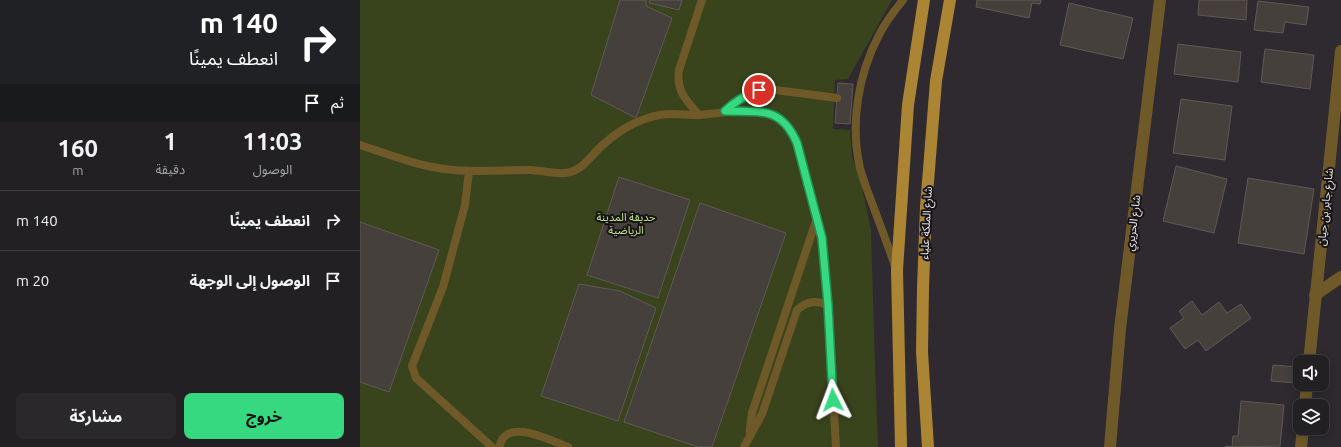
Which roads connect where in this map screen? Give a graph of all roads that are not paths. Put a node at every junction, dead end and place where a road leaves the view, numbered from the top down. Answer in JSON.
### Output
{"nodes":[{"id":1,"x":702,"y":0,"type":"edge"},
{"id":2,"x":902,"y":0,"type":"edge"},
{"id":3,"x":924,"y":0,"type":"edge"},
{"id":4,"x":950,"y":0,"type":"edge"},
{"id":5,"x":1160,"y":0,"type":"edge"},
{"id":6,"x":1341,"y":51,"type":"edge"},
{"id":7,"x":1340,"y":64,"type":"edge"},
{"id":8,"x":837,"y":98,"type":"dead end"},
{"id":9,"x":725,"y":111,"type":"junction"},
{"id":10,"x":699,"y":115,"type":"junction"},
{"id":11,"x":1337,"y":122,"type":"edge"},
{"id":12,"x":360,"y":145,"type":"edge"},
{"id":13,"x":469,"y":171,"type":"junction"},
{"id":14,"x":818,"y":216,"type":"junction"},
{"id":15,"x":897,"y":270,"type":"junction"},
{"id":16,"x":1341,"y":277,"type":"edge"},
{"id":17,"x":1315,"y":295,"type":"junction"},
{"id":18,"x":828,"y":305,"type":"junction"},
{"id":19,"x":1310,"y":355,"type":"edge"},
{"id":20,"x":1302,"y":435,"type":"edge"},
{"id":21,"x":750,"y":436,"type":"junction"},
{"id":22,"x":492,"y":447,"type":"edge"},
{"id":23,"x":499,"y":447,"type":"edge"},
{"id":24,"x":568,"y":447,"type":"edge"},
{"id":25,"x":744,"y":447,"type":"edge"},
{"id":26,"x":836,"y":447,"type":"edge"},
{"id":27,"x":901,"y":447,"type":"edge"},
{"id":28,"x":928,"y":447,"type":"edge"},
{"id":29,"x":1110,"y":447,"type":"edge"},
{"id":30,"x":1301,"y":447,"type":"edge"}],
"edges":[{"from":1,"to":10,"type":"lane"},
{"from":2,"to":15,"type":"lane"},
{"from":3,"to":15,"type":"main road"},
{"from":4,"to":28,"type":"main road","name":"شارع الملكة علياء"},
{"from":5,"to":29,"type":"street","name":"شارع الحريري"},
{"from":6,"to":7,"type":"street","name":"شارع جابر بن حيان"},
{"from":7,"to":11,"type":"street","name":"شارع جابر بن حيان"},
{"from":8,"to":9,"type":"lane"},
{"from":9,"to":10,"type":"lane"},
{"from":9,"to":14,"type":"lane"},
{"from":10,"to":13,"type":"lane"},
{"from":11,"to":17,"type":"street","name":"شارع جابر بن حيان"},
{"from":12,"to":13,"type":"lane"},
{"from":13,"to":22,"type":"lane"},
{"from":14,"to":18,"type":"lane"},
{"from":14,"to":21,"type":"lane"},
{"from":15,"to":27,"type":"main road"},
{"from":16,"to":17,"type":"street"},
{"from":17,"to":19,"type":"street","name":"شارع جابر بن حيان"},
{"from":18,"to":21,"type":"lane"},
{"from":18,"to":26,"type":"lane"},
{"from":20,"to":30,"type":"street"},
{"from":21,"to":25,"type":"lane"},
{"from":23,"to":24,"type":"lane"}]}
